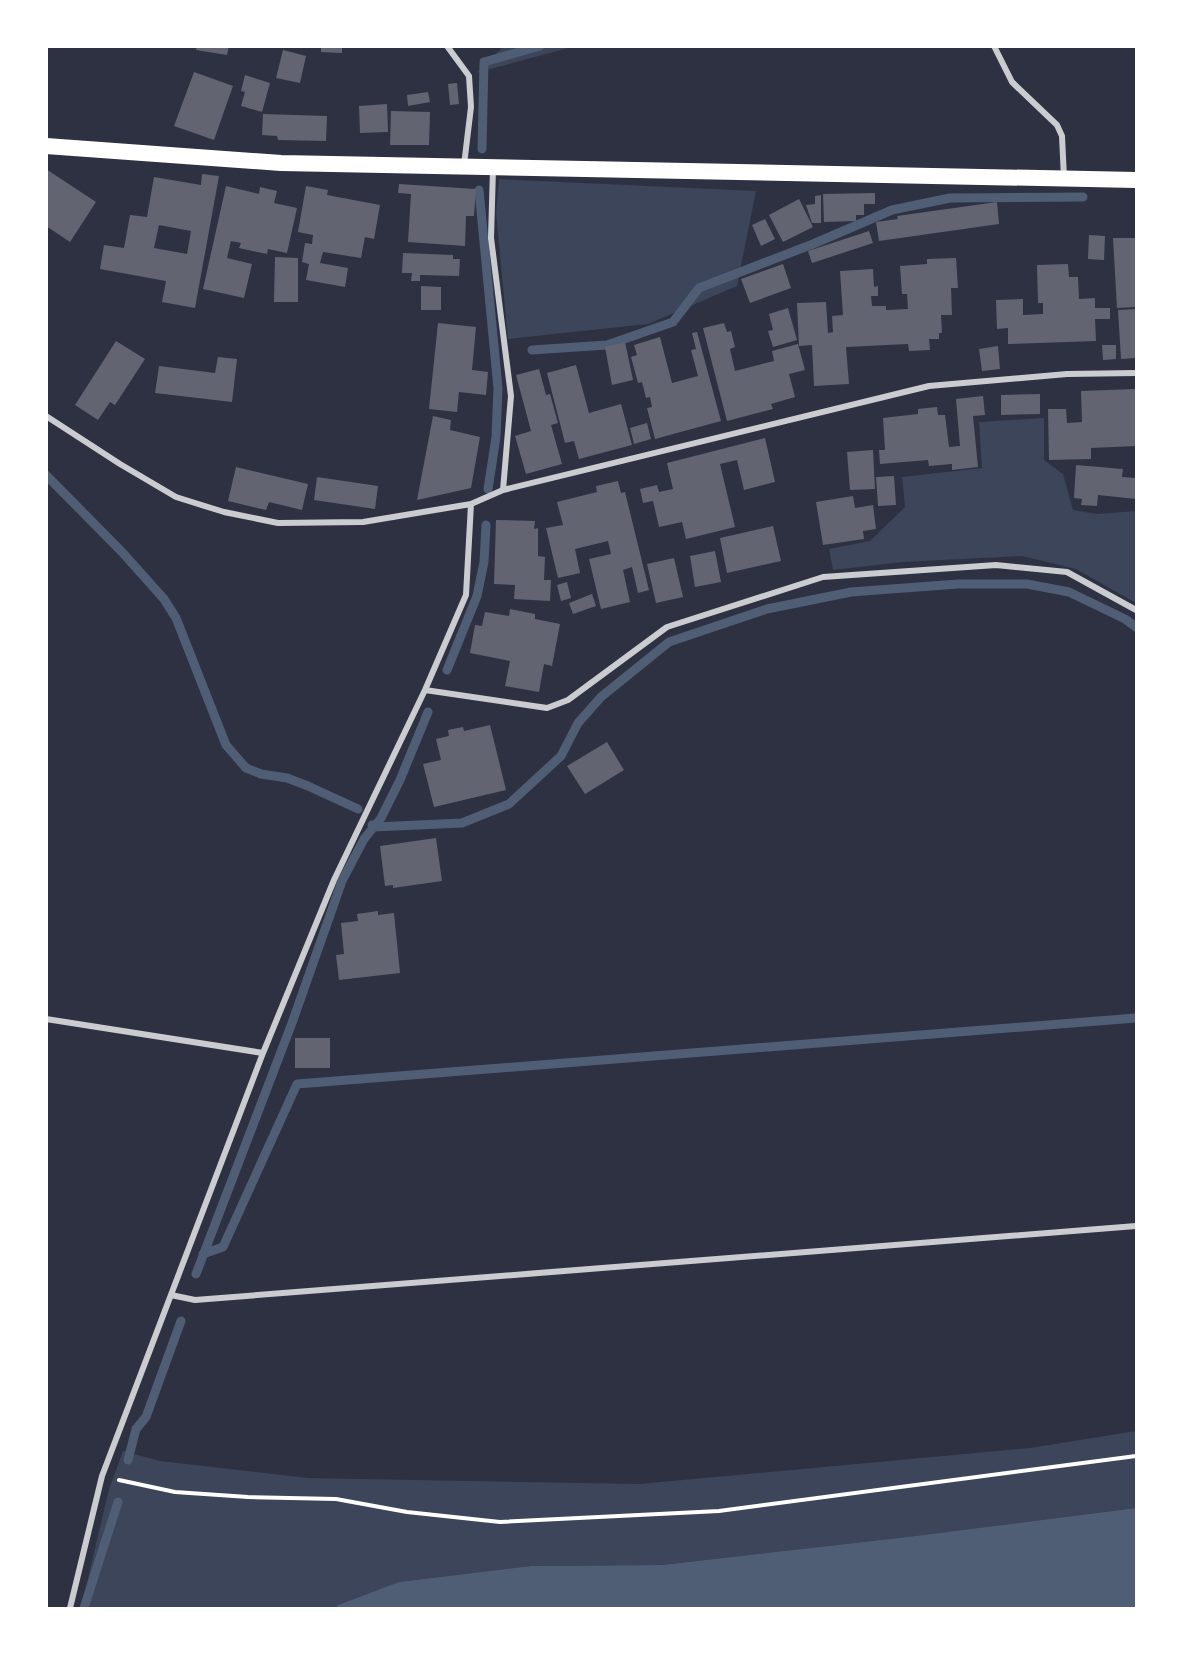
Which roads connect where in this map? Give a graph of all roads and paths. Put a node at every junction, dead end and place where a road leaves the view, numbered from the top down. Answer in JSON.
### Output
{"nodes":[{"id":1,"x":447,"y":46,"type":"edge"},
{"id":2,"x":994,"y":46,"type":"edge"},
{"id":3,"x":46,"y":146,"type":"edge"},
{"id":4,"x":464,"y":168,"type":"junction"},
{"id":5,"x":493,"y":169,"type":"junction"},
{"id":6,"x":1064,"y":179,"type":"junction"},
{"id":7,"x":1137,"y":180,"type":"edge"},
{"id":8,"x":1137,"y":373,"type":"edge"},
{"id":9,"x":46,"y":416,"type":"edge"},
{"id":10,"x":503,"y":490,"type":"junction"},
{"id":11,"x":471,"y":504,"type":"junction"},
{"id":12,"x":1137,"y":610,"type":"edge"},
{"id":13,"x":425,"y":690,"type":"junction"},
{"id":14,"x":46,"y":1019,"type":"edge"},
{"id":15,"x":263,"y":1053,"type":"junction"},
{"id":16,"x":1137,"y":1226,"type":"edge"},
{"id":17,"x":171,"y":1295,"type":"junction"},
{"id":18,"x":1137,"y":1456,"type":"edge"},
{"id":19,"x":102,"y":1476,"type":"junction"},
{"id":20,"x":70,"y":1608,"type":"edge"}],
"edges":[{"from":1,"to":4,"type":"street"},
{"from":2,"to":6,"type":"street"},
{"from":3,"to":4,"type":"highway"},
{"from":4,"to":5,"type":"highway"},
{"from":5,"to":6,"type":"highway"},
{"from":5,"to":10,"type":"street"},
{"from":6,"to":7,"type":"highway"},
{"from":8,"to":10,"type":"street"},
{"from":9,"to":11,"type":"street"},
{"from":10,"to":11,"type":"street"},
{"from":11,"to":13,"type":"street"},
{"from":12,"to":13,"type":"street"},
{"from":13,"to":15,"type":"street"},
{"from":14,"to":15,"type":"street"},
{"from":15,"to":17,"type":"street"},
{"from":16,"to":17,"type":"street"},
{"from":17,"to":19,"type":"street"},
{"from":18,"to":19,"type":"path"},
{"from":19,"to":20,"type":"street"}]}
